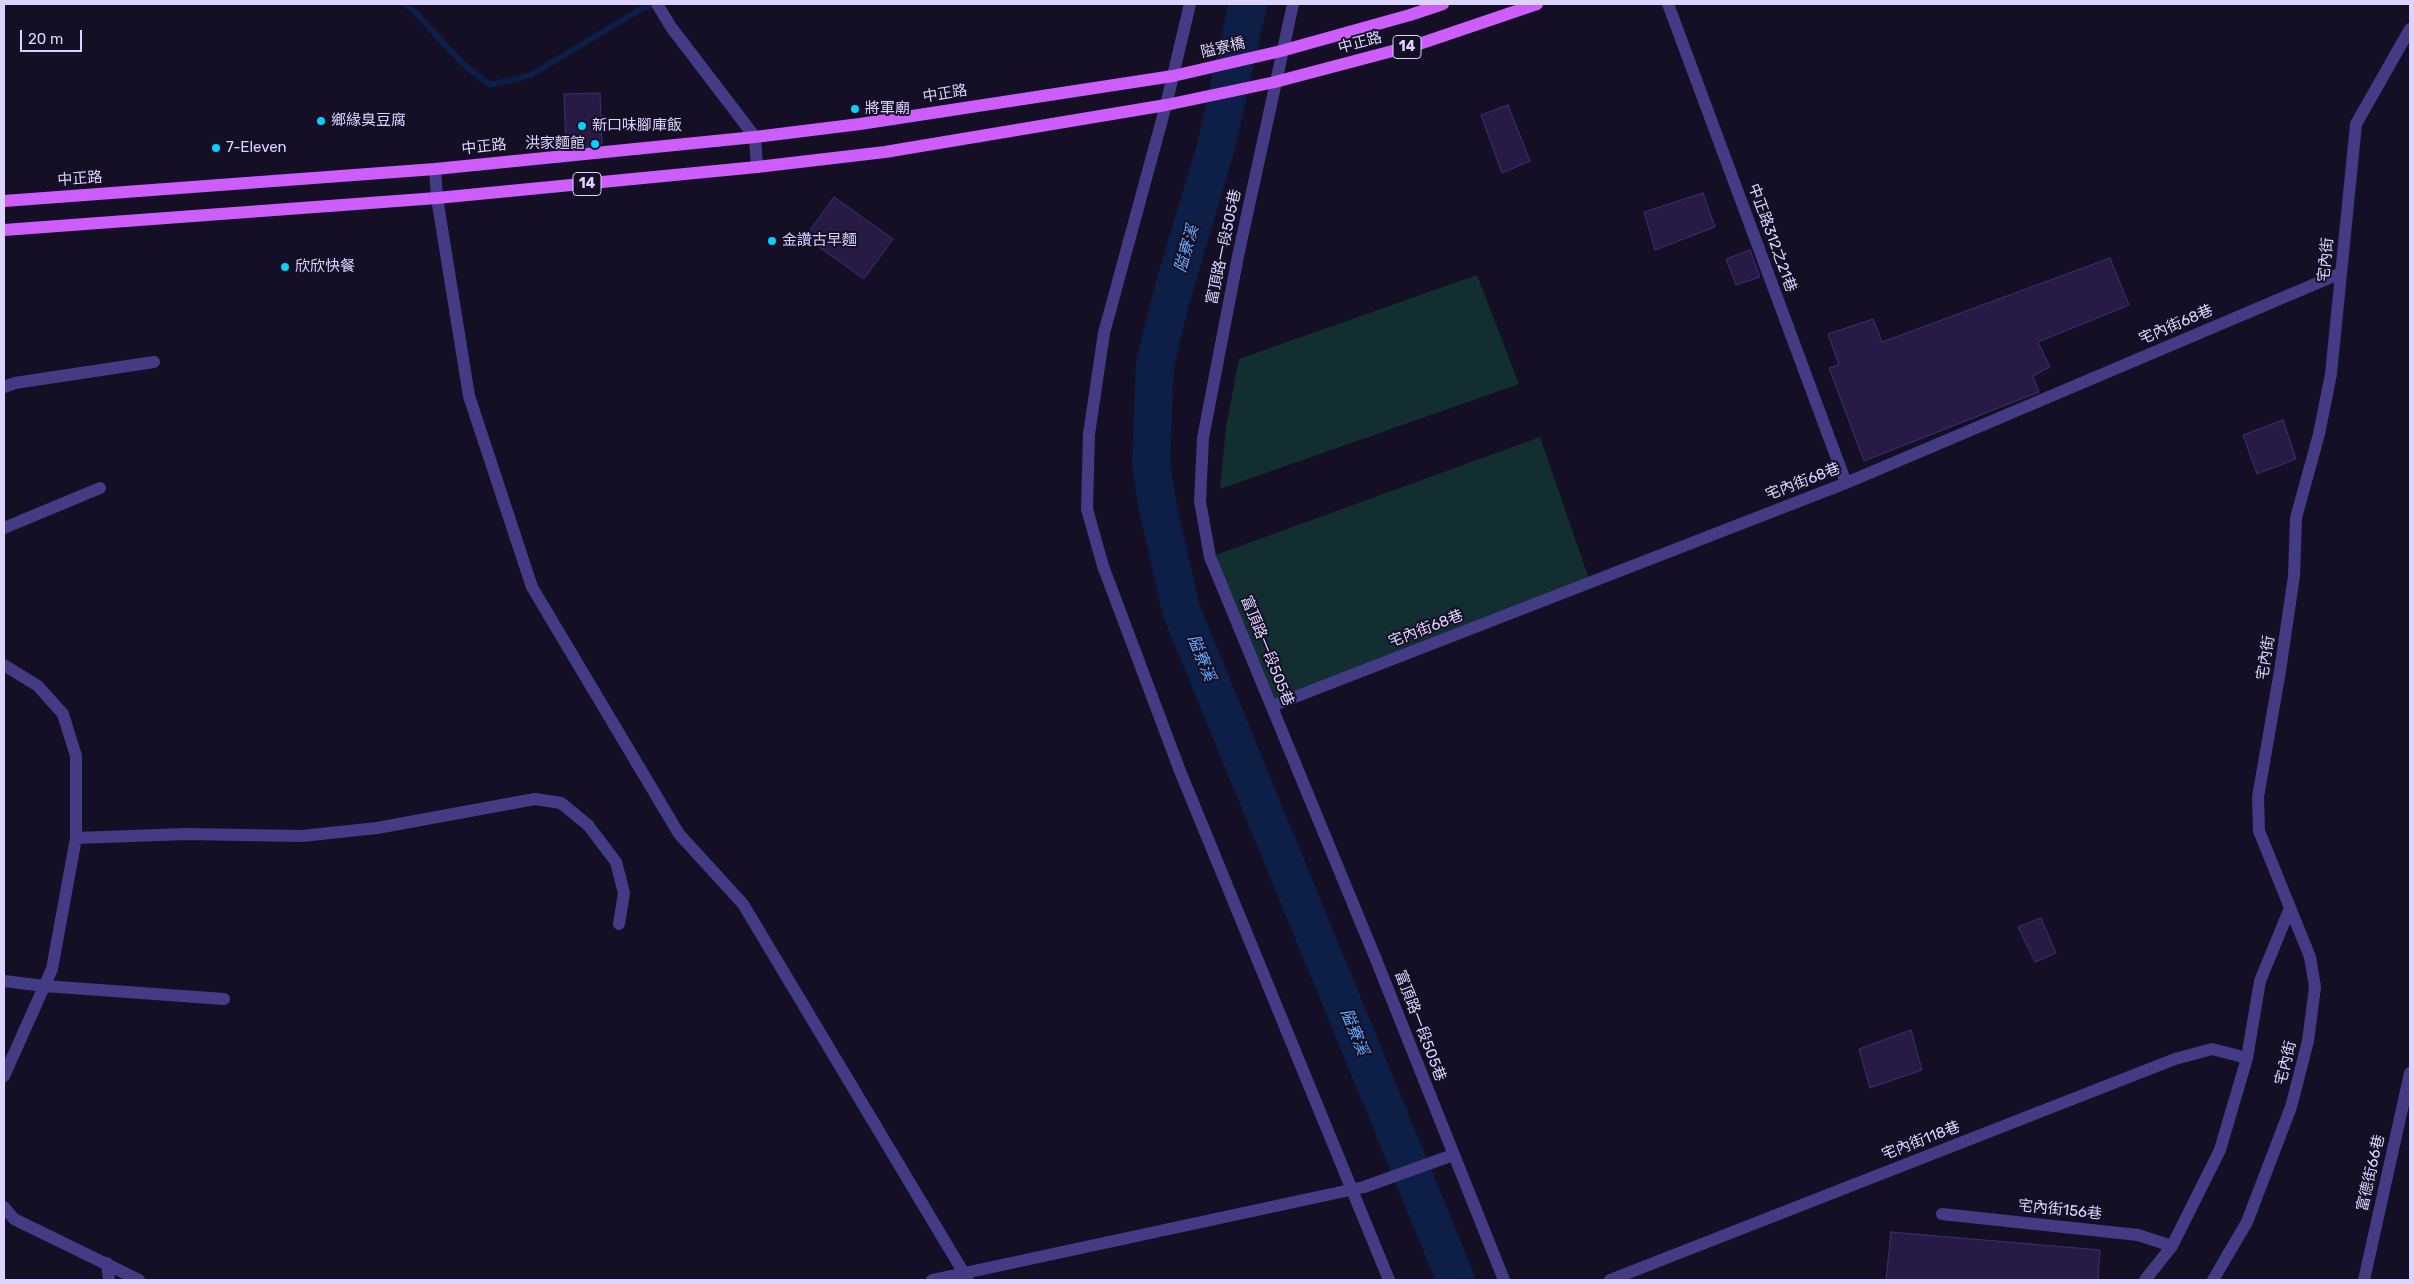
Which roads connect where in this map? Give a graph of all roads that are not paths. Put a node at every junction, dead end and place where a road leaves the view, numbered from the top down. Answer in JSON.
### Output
{"nodes":[{"id":1,"x":657,"y":4,"type":"edge"},
{"id":2,"x":1190,"y":4,"type":"edge"},
{"id":3,"x":1293,"y":4,"type":"edge"},
{"id":4,"x":1443,"y":4,"type":"edge"},
{"id":5,"x":1537,"y":4,"type":"edge"},
{"id":6,"x":1668,"y":4,"type":"edge"},
{"id":7,"x":2410,"y":29,"type":"edge"},
{"id":8,"x":1281,"y":51,"type":"junction"},
{"id":9,"x":1173,"y":76,"type":"junction"},
{"id":10,"x":1276,"y":82,"type":"junction"},
{"id":11,"x":1166,"y":105,"type":"junction"},
{"id":12,"x":755,"y":137,"type":"junction"},
{"id":13,"x":757,"y":167,"type":"junction"},
{"id":14,"x":435,"y":169,"type":"junction"},
{"id":15,"x":437,"y":198,"type":"junction"},
{"id":16,"x":4,"y":202,"type":"edge"},
{"id":17,"x":4,"y":230,"type":"edge"},
{"id":18,"x":2341,"y":273,"type":"junction"},
{"id":19,"x":154,"y":362,"type":"dead end"},
{"id":20,"x":4,"y":387,"type":"edge"},
{"id":21,"x":1846,"y":483,"type":"junction"},
{"id":22,"x":100,"y":488,"type":"dead end"},
{"id":23,"x":4,"y":528,"type":"edge"},
{"id":24,"x":4,"y":665,"type":"edge"},
{"id":25,"x":1272,"y":706,"type":"junction"},
{"id":26,"x":76,"y":838,"type":"junction"},
{"id":27,"x":2290,"y":908,"type":"junction"},
{"id":28,"x":619,"y":924,"type":"dead end"},
{"id":29,"x":4,"y":981,"type":"edge"},
{"id":30,"x":44,"y":986,"type":"junction"},
{"id":31,"x":224,"y":999,"type":"dead end"},
{"id":32,"x":2247,"y":1058,"type":"junction"},
{"id":33,"x":2410,"y":1073,"type":"edge"},
{"id":34,"x":4,"y":1076,"type":"edge"},
{"id":35,"x":1453,"y":1155,"type":"junction"},
{"id":36,"x":1358,"y":1188,"type":"junction"},
{"id":37,"x":4,"y":1206,"type":"edge"},
{"id":38,"x":1942,"y":1214,"type":"dead end"},
{"id":39,"x":2172,"y":1246,"type":"junction"},
{"id":40,"x":107,"y":1263,"type":"junction"},
{"id":41,"x":966,"y":1277,"type":"edge"},
{"id":42,"x":109,"y":1280,"type":"edge"},
{"id":43,"x":139,"y":1280,"type":"edge"},
{"id":44,"x":932,"y":1280,"type":"edge"},
{"id":45,"x":1390,"y":1280,"type":"edge"},
{"id":46,"x":1504,"y":1280,"type":"edge"},
{"id":47,"x":1610,"y":1280,"type":"edge"},
{"id":48,"x":2145,"y":1280,"type":"edge"},
{"id":49,"x":2213,"y":1280,"type":"edge"},
{"id":50,"x":2364,"y":1280,"type":"edge"}],
"edges":[{"from":1,"to":12,"type":"street"},
{"from":2,"to":9,"type":"street"},
{"from":3,"to":8,"type":"street","name":"富頂路一段505巷"},
{"from":4,"to":8,"type":"main road","name":"中正路","number":"14"},
{"from":5,"to":10,"type":"main road","name":"中正路","number":"14"},
{"from":6,"to":21,"type":"street","name":"中正路312之21巷"},
{"from":7,"to":18,"type":"street","name":"宅內街"},
{"from":8,"to":9,"type":"main road","name":"隘寮橋","number":"14"},
{"from":8,"to":10,"type":"street","name":"富頂路一段505巷"},
{"from":9,"to":11,"type":"street"},
{"from":9,"to":12,"type":"main road","name":"中正路","number":"14"},
{"from":10,"to":11,"type":"main road","number":"14"},
{"from":10,"to":25,"type":"street","name":"富頂路一段505巷"},
{"from":11,"to":13,"type":"main road","number":"14"},
{"from":11,"to":36,"type":"street"},
{"from":12,"to":13,"type":"street"},
{"from":12,"to":14,"type":"main road","name":"中正路","number":"14"},
{"from":13,"to":15,"type":"main road","number":"14"},
{"from":14,"to":15,"type":"street"},
{"from":14,"to":16,"type":"main road","name":"中正路","number":"14"},
{"from":15,"to":17,"type":"main road","number":"14"},
{"from":15,"to":41,"type":"street"},
{"from":18,"to":21,"type":"street","name":"宅內街68巷"},
{"from":18,"to":27,"type":"street","name":"宅內街"},
{"from":19,"to":20,"type":"street"},
{"from":21,"to":25,"type":"street","name":"宅內街68巷"},
{"from":22,"to":23,"type":"street"},
{"from":24,"to":26,"type":"street"},
{"from":25,"to":35,"type":"street","name":"富頂路一段505巷"},
{"from":26,"to":28,"type":"street"},
{"from":26,"to":30,"type":"street"},
{"from":27,"to":32,"type":"street"},
{"from":27,"to":49,"type":"street","name":"宅內街"},
{"from":29,"to":30,"type":"street"},
{"from":30,"to":31,"type":"street"},
{"from":30,"to":34,"type":"street"},
{"from":32,"to":39,"type":"street"},
{"from":32,"to":47,"type":"street","name":"宅內街118巷"},
{"from":33,"to":50,"type":"street","name":"富德街66巷"},
{"from":35,"to":36,"type":"street"},
{"from":35,"to":46,"type":"street","name":"富頂路一段505巷"},
{"from":36,"to":41,"type":"street"},
{"from":36,"to":45,"type":"street"},
{"from":37,"to":40,"type":"street"},
{"from":38,"to":39,"type":"street","name":"宅內街156巷"},
{"from":39,"to":48,"type":"street"},
{"from":40,"to":42,"type":"street"},
{"from":40,"to":43,"type":"street"},
{"from":41,"to":44,"type":"street"}]}
